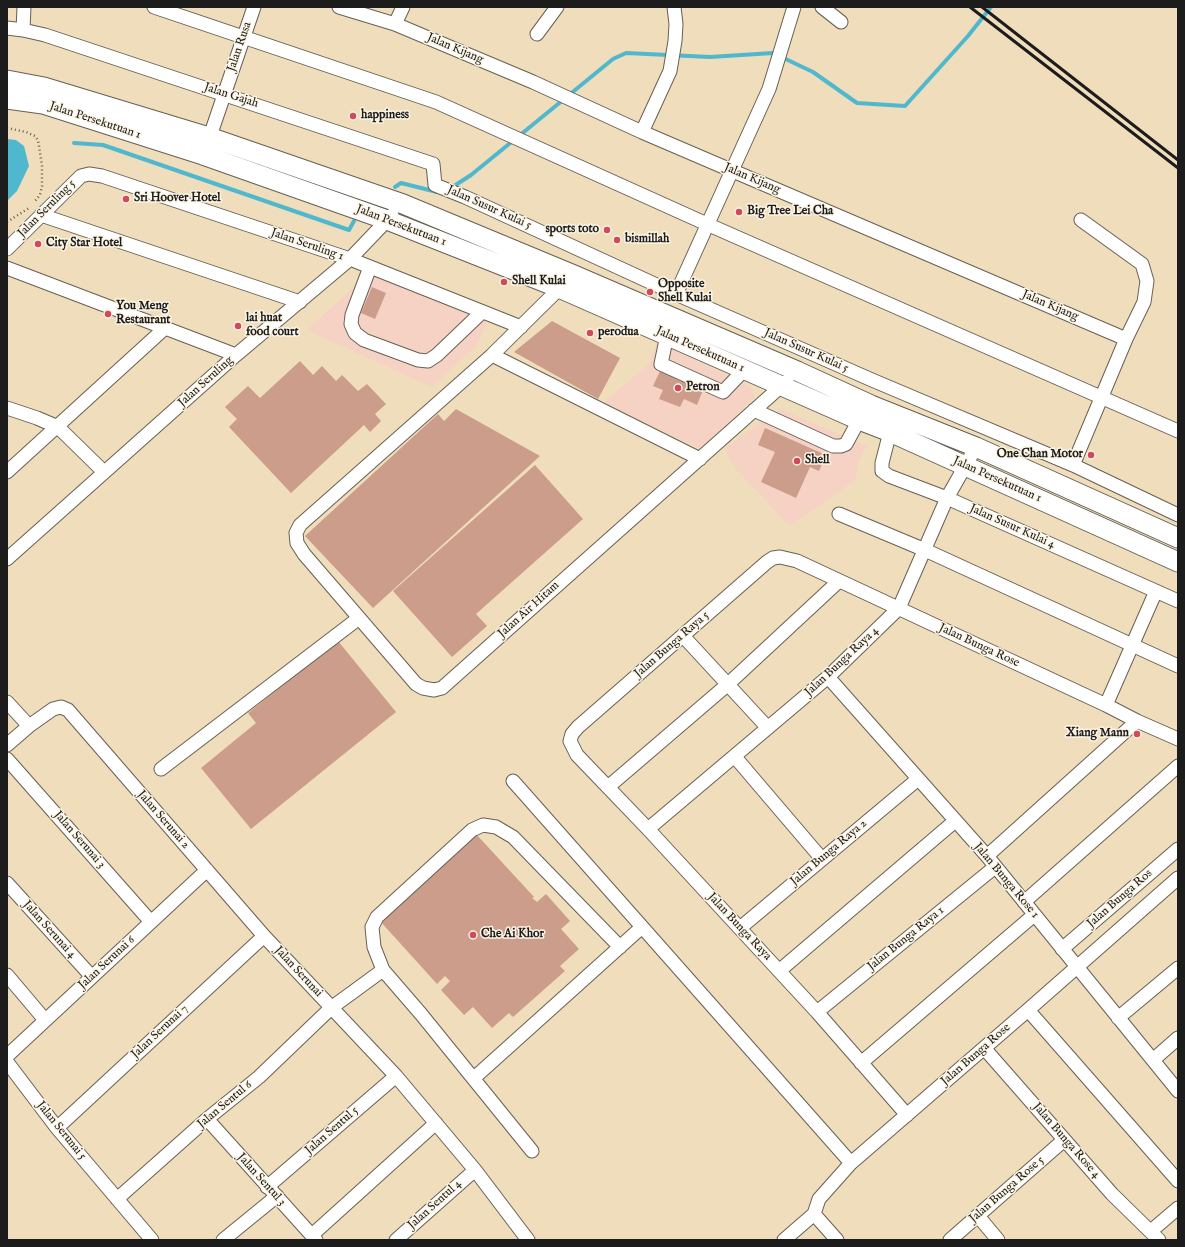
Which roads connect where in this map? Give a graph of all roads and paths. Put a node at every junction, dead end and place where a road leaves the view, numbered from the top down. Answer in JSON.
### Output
{"nodes":[{"id":1,"x":24,"y":7,"type":"edge"},
{"id":2,"x":154,"y":7,"type":"edge"},
{"id":3,"x":254,"y":7,"type":"edge"},
{"id":4,"x":339,"y":7,"type":"edge"},
{"id":5,"x":402,"y":7,"type":"edge"},
{"id":6,"x":557,"y":7,"type":"edge"},
{"id":7,"x":674,"y":7,"type":"edge"},
{"id":8,"x":794,"y":7,"type":"edge"},
{"id":9,"x":822,"y":7,"type":"edge"},
{"id":10,"x":841,"y":22,"type":"dead end"},
{"id":11,"x":395,"y":24,"type":"junction"},
{"id":12,"x":7,"y":28,"type":"edge"},
{"id":13,"x":23,"y":30,"type":"junction"},
{"id":14,"x":537,"y":34,"type":"dead end"},
{"id":15,"x":243,"y":37,"type":"junction"},
{"id":16,"x":7,"y":80,"type":"edge"},
{"id":17,"x":223,"y":94,"type":"junction"},
{"id":18,"x":7,"y":99,"type":"edge"},
{"id":19,"x":7,"y":128,"type":"edge"},
{"id":20,"x":642,"y":132,"type":"junction"},
{"id":21,"x":210,"y":137,"type":"junction"},
{"id":22,"x":203,"y":155,"type":"junction"},
{"id":23,"x":733,"y":171,"type":"junction"},
{"id":24,"x":89,"y":174,"type":"joint"},
{"id":25,"x":435,"y":185,"type":"joint"},
{"id":26,"x":403,"y":204,"type":"junction"},
{"id":27,"x":41,"y":215,"type":"junction"},
{"id":28,"x":387,"y":220,"type":"junction"},
{"id":29,"x":1081,"y":220,"type":"dead end"},
{"id":30,"x":7,"y":222,"type":"edge"},
{"id":31,"x":709,"y":224,"type":"junction"},
{"id":32,"x":7,"y":249,"type":"edge"},
{"id":33,"x":350,"y":259,"type":"junction"},
{"id":34,"x":370,"y":267,"type":"junction"},
{"id":35,"x":7,"y":268,"type":"edge"},
{"id":36,"x":574,"y":275,"type":"junction"},
{"id":37,"x":559,"y":288,"type":"junction"},
{"id":38,"x":676,"y":294,"type":"junction"},
{"id":39,"x":300,"y":302,"type":"junction"},
{"id":40,"x":482,"y":312,"type":"junction"},
{"id":41,"x":521,"y":327,"type":"junction"},
{"id":42,"x":165,"y":328,"type":"junction"},
{"id":43,"x":667,"y":335,"type":"junction"},
{"id":44,"x":1126,"y":339,"type":"junction"},
{"id":45,"x":236,"y":355,"type":"junction"},
{"id":46,"x":492,"y":355,"type":"junction"},
{"id":47,"x":745,"y":369,"type":"junction"},
{"id":48,"x":797,"y":371,"type":"junction"},
{"id":49,"x":783,"y":386,"type":"junction"},
{"id":50,"x":1101,"y":397,"type":"junction"},
{"id":51,"x":7,"y":408,"type":"edge"},
{"id":52,"x":754,"y":410,"type":"junction"},
{"id":53,"x":859,"y":420,"type":"junction"},
{"id":54,"x":58,"y":427,"type":"junction"},
{"id":55,"x":1178,"y":431,"type":"edge"},
{"id":56,"x":890,"y":432,"type":"junction"},
{"id":57,"x":976,"y":447,"type":"junction"},
{"id":58,"x":700,"y":459,"type":"junction"},
{"id":59,"x":1073,"y":465,"type":"junction"},
{"id":60,"x":965,"y":466,"type":"junction"},
{"id":61,"x":7,"y":472,"type":"edge"},
{"id":62,"x":104,"y":472,"type":"junction"},
{"id":63,"x":947,"y":498,"type":"junction"},
{"id":64,"x":840,"y":514,"type":"dead end"},
{"id":65,"x":1178,"y":515,"type":"edge"},
{"id":66,"x":1178,"y":538,"type":"edge"},
{"id":67,"x":925,"y":550,"type":"junction"},
{"id":68,"x":780,"y":557,"type":"joint"},
{"id":69,"x":7,"y":559,"type":"edge"},
{"id":70,"x":1178,"y":562,"type":"edge"},
{"id":71,"x":839,"y":581,"type":"junction"},
{"id":72,"x":1156,"y":591,"type":"junction"},
{"id":73,"x":1178,"y":601,"type":"edge"},
{"id":74,"x":899,"y":608,"type":"junction"},
{"id":75,"x":359,"y":618,"type":"junction"},
{"id":76,"x":683,"y":636,"type":"junction"},
{"id":77,"x":1132,"y":645,"type":"junction"},
{"id":78,"x":1178,"y":666,"type":"edge"},
{"id":79,"x":828,"y":677,"type":"junction"},
{"id":80,"x":727,"y":685,"type":"junction"},
{"id":81,"x":7,"y":702,"type":"edge"},
{"id":82,"x":1106,"y":705,"type":"junction"},
{"id":83,"x":1137,"y":721,"type":"junction"},
{"id":84,"x":28,"y":726,"type":"junction"},
{"id":85,"x":768,"y":728,"type":"junction"},
{"id":86,"x":1178,"y":739,"type":"edge"},
{"id":87,"x":570,"y":740,"type":"joint"},
{"id":88,"x":7,"y":745,"type":"edge"},
{"id":89,"x":735,"y":757,"type":"junction"},
{"id":90,"x":7,"y":759,"type":"edge"},
{"id":91,"x":1178,"y":766,"type":"edge"},
{"id":92,"x":161,"y":769,"type":"dead end"},
{"id":93,"x":918,"y":779,"type":"junction"},
{"id":94,"x":513,"y":781,"type":"dead end"},
{"id":95,"x":608,"y":787,"type":"junction"},
{"id":96,"x":956,"y":822,"type":"junction"},
{"id":97,"x":648,"y":829,"type":"junction"},
{"id":98,"x":1178,"y":849,"type":"edge"},
{"id":99,"x":986,"y":856,"type":"junction"},
{"id":100,"x":822,"y":859,"type":"junction"},
{"id":101,"x":995,"y":867,"type":"junction"},
{"id":102,"x":207,"y":870,"type":"junction"},
{"id":103,"x":1178,"y":878,"type":"edge"},
{"id":104,"x":7,"y":883,"type":"edge"},
{"id":105,"x":1024,"y":902,"type":"junction"},
{"id":106,"x":1034,"y":915,"type":"junction"},
{"id":107,"x":151,"y":922,"type":"junction"},
{"id":108,"x":642,"y":927,"type":"junction"},
{"id":109,"x":740,"y":928,"type":"junction"},
{"id":110,"x":264,"y":936,"type":"junction"},
{"id":111,"x":620,"y":947,"type":"junction"},
{"id":112,"x":1062,"y":949,"type":"junction"},
{"id":113,"x":1077,"y":967,"type":"junction"},
{"id":114,"x":1178,"y":968,"type":"edge"},
{"id":115,"x":383,"y":970,"type":"junction"},
{"id":116,"x":779,"y":971,"type":"junction"},
{"id":117,"x":7,"y":975,"type":"edge"},
{"id":118,"x":92,"y":977,"type":"junction"},
{"id":119,"x":331,"y":1008,"type":"junction"},
{"id":120,"x":1028,"y":1010,"type":"junction"},
{"id":121,"x":817,"y":1012,"type":"junction"},
{"id":122,"x":1118,"y":1018,"type":"junction"},
{"id":123,"x":45,"y":1020,"type":"junction"},
{"id":124,"x":1178,"y":1038,"type":"edge"},
{"id":125,"x":984,"y":1048,"type":"junction"},
{"id":126,"x":7,"y":1056,"type":"edge"},
{"id":127,"x":1152,"y":1060,"type":"junction"},
{"id":128,"x":7,"y":1062,"type":"edge"},
{"id":129,"x":861,"y":1063,"type":"junction"},
{"id":130,"x":396,"y":1076,"type":"junction"},
{"id":131,"x":474,"y":1078,"type":"junction"},
{"id":132,"x":1178,"y":1091,"type":"edge"},
{"id":133,"x":907,"y":1115,"type":"junction"},
{"id":134,"x":207,"y":1119,"type":"junction"},
{"id":135,"x":436,"y":1123,"type":"junction"},
{"id":136,"x":57,"y":1128,"type":"junction"},
{"id":137,"x":1064,"y":1140,"type":"junction"},
{"id":138,"x":532,"y":1151,"type":"dead end"},
{"id":139,"x":851,"y":1163,"type":"junction"},
{"id":140,"x":475,"y":1170,"type":"junction"},
{"id":141,"x":1178,"y":1181,"type":"edge"},
{"id":142,"x":267,"y":1187,"type":"junction"},
{"id":143,"x":277,"y":1196,"type":"junction"},
{"id":144,"x":117,"y":1200,"type":"junction"},
{"id":145,"x":1178,"y":1208,"type":"edge"},
{"id":146,"x":814,"y":1214,"type":"junction"},
{"id":147,"x":978,"y":1216,"type":"junction"},
{"id":148,"x":1155,"y":1236,"type":"edge"},
{"id":149,"x":230,"y":1238,"type":"edge"},
{"id":150,"x":314,"y":1238,"type":"edge"},
{"id":151,"x":152,"y":1240,"type":"edge"},
{"id":152,"x":396,"y":1240,"type":"edge"},
{"id":153,"x":528,"y":1240,"type":"edge"},
{"id":154,"x":784,"y":1240,"type":"edge"},
{"id":155,"x":837,"y":1240,"type":"edge"},
{"id":156,"x":950,"y":1240,"type":"edge"},
{"id":157,"x":998,"y":1240,"type":"edge"}],
"edges":[{"from":1,"to":13,"type":"street"},
{"from":2,"to":15,"type":"street"},
{"from":3,"to":15,"type":"street","name":"Jalan Rusa"},
{"from":4,"to":11,"type":"street","name":"Jalan Kijang"},
{"from":5,"to":11,"type":"street"},
{"from":6,"to":14,"type":"street"},
{"from":7,"to":20,"type":"street"},
{"from":8,"to":23,"type":"street"},
{"from":9,"to":10,"type":"street"},
{"from":11,"to":20,"type":"street","name":"Jalan Kijang"},
{"from":12,"to":13,"type":"street","name":"Jalan Gajah"},
{"from":13,"to":17,"type":"street","name":"Jalan Gajah"},
{"from":15,"to":17,"type":"street","name":"Jalan Rusa"},
{"from":15,"to":31,"type":"street"},
{"from":16,"to":21,"type":"highway","name":"Jalan Persekutuan 1"},
{"from":17,"to":21,"type":"street","name":"Jalan Rusa"},
{"from":17,"to":25,"type":"street","name":"Jalan Gajah"},
{"from":18,"to":22,"type":"highway","name":"Jalan Persekutuan 1"},
{"from":19,"to":30,"type":"path"},
{"from":20,"to":23,"type":"street","name":"Jalan Kijang"},
{"from":21,"to":22,"type":"street","name":"Jalan Rusa"},
{"from":21,"to":26,"type":"highway","name":"Jalan Persekutuan 1"},
{"from":22,"to":28,"type":"highway","name":"Jalan Persekutuan 1"},
{"from":23,"to":31,"type":"street"},
{"from":23,"to":44,"type":"street","name":"Jalan Kijang"},
{"from":24,"to":27,"type":"street","name":"Jalan Seruling 5"},
{"from":24,"to":33,"type":"street","name":"Jalan Seruling 1"},
{"from":25,"to":38,"type":"street","name":"Jalan Susur Kulai 5"},
{"from":26,"to":28,"type":"street","name":"Jalan Seruling"},
{"from":26,"to":36,"type":"highway","name":"Jalan Persekutuan 1"},
{"from":27,"to":32,"type":"street","name":"Jalan Seruling 5"},
{"from":27,"to":39,"type":"street"},
{"from":28,"to":33,"type":"street","name":"Jalan Seruling"},
{"from":28,"to":37,"type":"highway","name":"Jalan Persekutuan 1"},
{"from":29,"to":44,"type":"street"},
{"from":31,"to":38,"type":"street"},
{"from":31,"to":50,"type":"street"},
{"from":33,"to":34,"type":"street","name":"Jalan Seruling 1"},
{"from":33,"to":39,"type":"street","name":"Jalan Seruling"},
{"from":34,"to":40,"type":"street","name":"Jalan Seruling 1"},
{"from":34,"to":40,"type":"street"},
{"from":35,"to":42,"type":"street"},
{"from":36,"to":37,"type":"street","name":"Jalan Air Hitam"},
{"from":36,"to":48,"type":"highway","name":"Jalan Persekutuan 1"},
{"from":37,"to":41,"type":"street","name":"Jalan Air Hitam"},
{"from":37,"to":43,"type":"highway","name":"Jalan Persekutuan 1"},
{"from":38,"to":59,"type":"street","name":"Jalan Susur Kulai 5"},
{"from":39,"to":45,"type":"street","name":"Jalan Seruling"},
{"from":40,"to":41,"type":"street","name":"Jalan Seruling 1"},
{"from":41,"to":46,"type":"street","name":"Jalan Air Hitam"},
{"from":42,"to":45,"type":"street"},
{"from":42,"to":54,"type":"street"},
{"from":43,"to":47,"type":"highway","name":"Jalan Persekutuan 1"},
{"from":43,"to":47,"type":"street"},
{"from":44,"to":50,"type":"street"},
{"from":45,"to":62,"type":"street","name":"Jalan Seruling"},
{"from":46,"to":58,"type":"street"},
{"from":46,"to":75,"type":"street","name":"Jalan Air Hitam"},
{"from":47,"to":49,"type":"highway","name":"Jalan Persekutuan 1"},
{"from":48,"to":49,"type":"street","name":"Jalan Air Hitam"},
{"from":48,"to":57,"type":"highway","name":"Jalan Persekutuan 1"},
{"from":49,"to":52,"type":"street","name":"Jalan Air Hitam"},
{"from":49,"to":53,"type":"highway","name":"Jalan Persekutuan 1"},
{"from":50,"to":55,"type":"street"},
{"from":50,"to":59,"type":"street"},
{"from":51,"to":54,"type":"street"},
{"from":52,"to":53,"type":"street"},
{"from":52,"to":58,"type":"street","name":"Jalan Air Hitam"},
{"from":53,"to":56,"type":"highway","name":"Jalan Persekutuan 1"},
{"from":54,"to":61,"type":"street"},
{"from":54,"to":62,"type":"street"},
{"from":56,"to":60,"type":"highway","name":"Jalan Persekutuan 1"},
{"from":56,"to":63,"type":"street","name":"Jalan Susur Kulai 4"},
{"from":57,"to":60,"type":"street","name":"Jalan Bunga Raya 4"},
{"from":57,"to":66,"type":"highway","name":"Jalan Persekutuan 1"},
{"from":58,"to":75,"type":"street","name":"Jalan Air Hitam"},
{"from":59,"to":65,"type":"street","name":"Jalan Susur Kulai 5"},
{"from":60,"to":63,"type":"street","name":"Jalan Bunga Raya 4"},
{"from":60,"to":70,"type":"highway","name":"Jalan Persekutuan 1"},
{"from":62,"to":69,"type":"street","name":"Jalan Seruling"},
{"from":63,"to":67,"type":"street","name":"Jalan Bunga Raya 4"},
{"from":63,"to":72,"type":"street","name":"Jalan Susur Kulai 4"},
{"from":64,"to":67,"type":"street"},
{"from":67,"to":74,"type":"street","name":"Jalan Bunga Raya 4"},
{"from":67,"to":77,"type":"street"},
{"from":68,"to":71,"type":"street","name":"Jalan Bunga Rose"},
{"from":68,"to":76,"type":"street","name":"Jalan Bunga Raya 5"},
{"from":71,"to":74,"type":"street","name":"Jalan Bunga Rose"},
{"from":71,"to":80,"type":"street"},
{"from":72,"to":73,"type":"street","name":"Jalan Susur Kulai 4"},
{"from":72,"to":77,"type":"street"},
{"from":74,"to":79,"type":"street","name":"Jalan Bunga Raya 4"},
{"from":74,"to":82,"type":"street","name":"Jalan Bunga Rose"},
{"from":75,"to":92,"type":"street"},
{"from":76,"to":80,"type":"street"},
{"from":76,"to":87,"type":"street","name":"Jalan Bunga Raya 5"},
{"from":77,"to":78,"type":"street"},
{"from":77,"to":82,"type":"street"},
{"from":79,"to":85,"type":"street","name":"Jalan Bunga Raya 4"},
{"from":79,"to":93,"type":"street","name":"Jalan Bunga Rose 1"},
{"from":80,"to":85,"type":"street"},
{"from":80,"to":95,"type":"street"},
{"from":81,"to":84,"type":"street"},
{"from":82,"to":83,"type":"street","name":"Jalan Bunga Rose"},
{"from":83,"to":86,"type":"street","name":"Jalan Bunga Rose"},
{"from":83,"to":99,"type":"street"},
{"from":84,"to":88,"type":"street"},
{"from":84,"to":102,"type":"street","name":"Jalan Serunai 2"},
{"from":85,"to":89,"type":"street","name":"Jalan Bunga Raya 4"},
{"from":87,"to":95,"type":"street","name":"Jalan Bunga Raya"},
{"from":89,"to":97,"type":"street","name":"Jalan Bunga Raya 4"},
{"from":89,"to":100,"type":"street"},
{"from":90,"to":107,"type":"street","name":"Jalan Serunai 3"},
{"from":91,"to":105,"type":"street"},
{"from":93,"to":96,"type":"street","name":"Jalan Bunga Rose 1"},
{"from":93,"to":100,"type":"street","name":"Jalan Bunga Raya 2"},
{"from":94,"to":108,"type":"street"},
{"from":95,"to":97,"type":"street","name":"Jalan Bunga Raya"},
{"from":96,"to":99,"type":"street","name":"Jalan Bunga Rose 1"},
{"from":96,"to":116,"type":"street"},
{"from":97,"to":109,"type":"street","name":"Jalan Bunga Raya"},
{"from":98,"to":112,"type":"street","name":"Jalan Bunga Ros"},
{"from":99,"to":101,"type":"street","name":"Jalan Bunga Rose 1"},
{"from":100,"to":109,"type":"street","name":"Jalan Bunga Raya 2"},
{"from":101,"to":105,"type":"street","name":"Jalan Bunga Rose 1"},
{"from":101,"to":121,"type":"street","name":"Jalan Bunga Raya 1"},
{"from":102,"to":107,"type":"street","name":"Jalan Serunai 6"},
{"from":102,"to":110,"type":"street","name":"Jalan Serunai 2"},
{"from":103,"to":113,"type":"street","name":"Jalan Bunga Rose"},
{"from":104,"to":118,"type":"street","name":"Jalan Serunai 4"},
{"from":105,"to":106,"type":"street","name":"Jalan Bunga Rose 1"},
{"from":106,"to":112,"type":"street","name":"Jalan Bunga Rose 1"},
{"from":106,"to":129,"type":"street"},
{"from":107,"to":118,"type":"street","name":"Jalan Serunai 6"},
{"from":108,"to":111,"type":"street"},
{"from":108,"to":139,"type":"street"},
{"from":109,"to":116,"type":"street","name":"Jalan Bunga Raya"},
{"from":110,"to":119,"type":"street","name":"Jalan Serunai"},
{"from":110,"to":136,"type":"street","name":"Jalan Serunai 7"},
{"from":111,"to":115,"type":"street"},
{"from":111,"to":131,"type":"street"},
{"from":112,"to":113,"type":"street","name":"Jalan Bunga Rose 1"},
{"from":113,"to":120,"type":"street","name":"Jalan Bunga Rose"},
{"from":113,"to":122,"type":"street","name":"Jalan Bunga Rose 1"},
{"from":114,"to":122,"type":"street"},
{"from":115,"to":119,"type":"street","name":"Jalan Sentul 6"},
{"from":115,"to":131,"type":"street"},
{"from":116,"to":121,"type":"street","name":"Jalan Bunga Raya"},
{"from":117,"to":123,"type":"street"},
{"from":118,"to":123,"type":"street","name":"Jalan Serunai 6"},
{"from":119,"to":130,"type":"street","name":"Jalan Serunai"},
{"from":119,"to":134,"type":"street","name":"Jalan Sentul 6"},
{"from":120,"to":125,"type":"street","name":"Jalan Bunga Rose"},
{"from":120,"to":141,"type":"street"},
{"from":121,"to":129,"type":"street","name":"Jalan Bunga Raya"},
{"from":122,"to":127,"type":"street","name":"Jalan Bunga Rose 1"},
{"from":123,"to":126,"type":"street","name":"Jalan Serunai 6"},
{"from":124,"to":127,"type":"street"},
{"from":125,"to":133,"type":"street","name":"Jalan Bunga Rose"},
{"from":125,"to":137,"type":"street","name":"Jalan Bunga Rose 4"},
{"from":127,"to":132,"type":"street","name":"Jalan Bunga Rose 1"},
{"from":128,"to":136,"type":"street","name":"Jalan Serunai 5"},
{"from":129,"to":133,"type":"street","name":"Jalan Bunga Raya"},
{"from":130,"to":135,"type":"street","name":"Jalan Serunai"},
{"from":130,"to":142,"type":"street","name":"Jalan Sentul 5"},
{"from":131,"to":138,"type":"street"},
{"from":133,"to":139,"type":"street","name":"Jalan Bunga Rose"},
{"from":134,"to":142,"type":"street","name":"Jalan Sentul 3"},
{"from":134,"to":144,"type":"street","name":"Jalan Sentul 6"},
{"from":135,"to":140,"type":"street","name":"Jalan Serunai"},
{"from":135,"to":150,"type":"street"},
{"from":136,"to":144,"type":"street","name":"Jalan Serunai 5"},
{"from":137,"to":147,"type":"street","name":"Jalan Bunga Rose 5"},
{"from":137,"to":148,"type":"street","name":"Jalan Bunga Rose 4"},
{"from":139,"to":146,"type":"street","name":"Jalan Bunga Rose"},
{"from":140,"to":152,"type":"street","name":"Jalan Sentul 4"},
{"from":140,"to":153,"type":"street","name":"Jalan Serunai"},
{"from":142,"to":143,"type":"street","name":"Jalan Sentul 3"},
{"from":143,"to":149,"type":"street"},
{"from":143,"to":150,"type":"street","name":"Jalan Sentul 3"},
{"from":144,"to":151,"type":"street","name":"Jalan Serunai 5"},
{"from":145,"to":148,"type":"street"},
{"from":146,"to":154,"type":"street","name":"Jalan Bunga Rose"},
{"from":146,"to":155,"type":"street"},
{"from":147,"to":156,"type":"street","name":"Jalan Bunga Rose 5"},
{"from":147,"to":157,"type":"street"}]}
